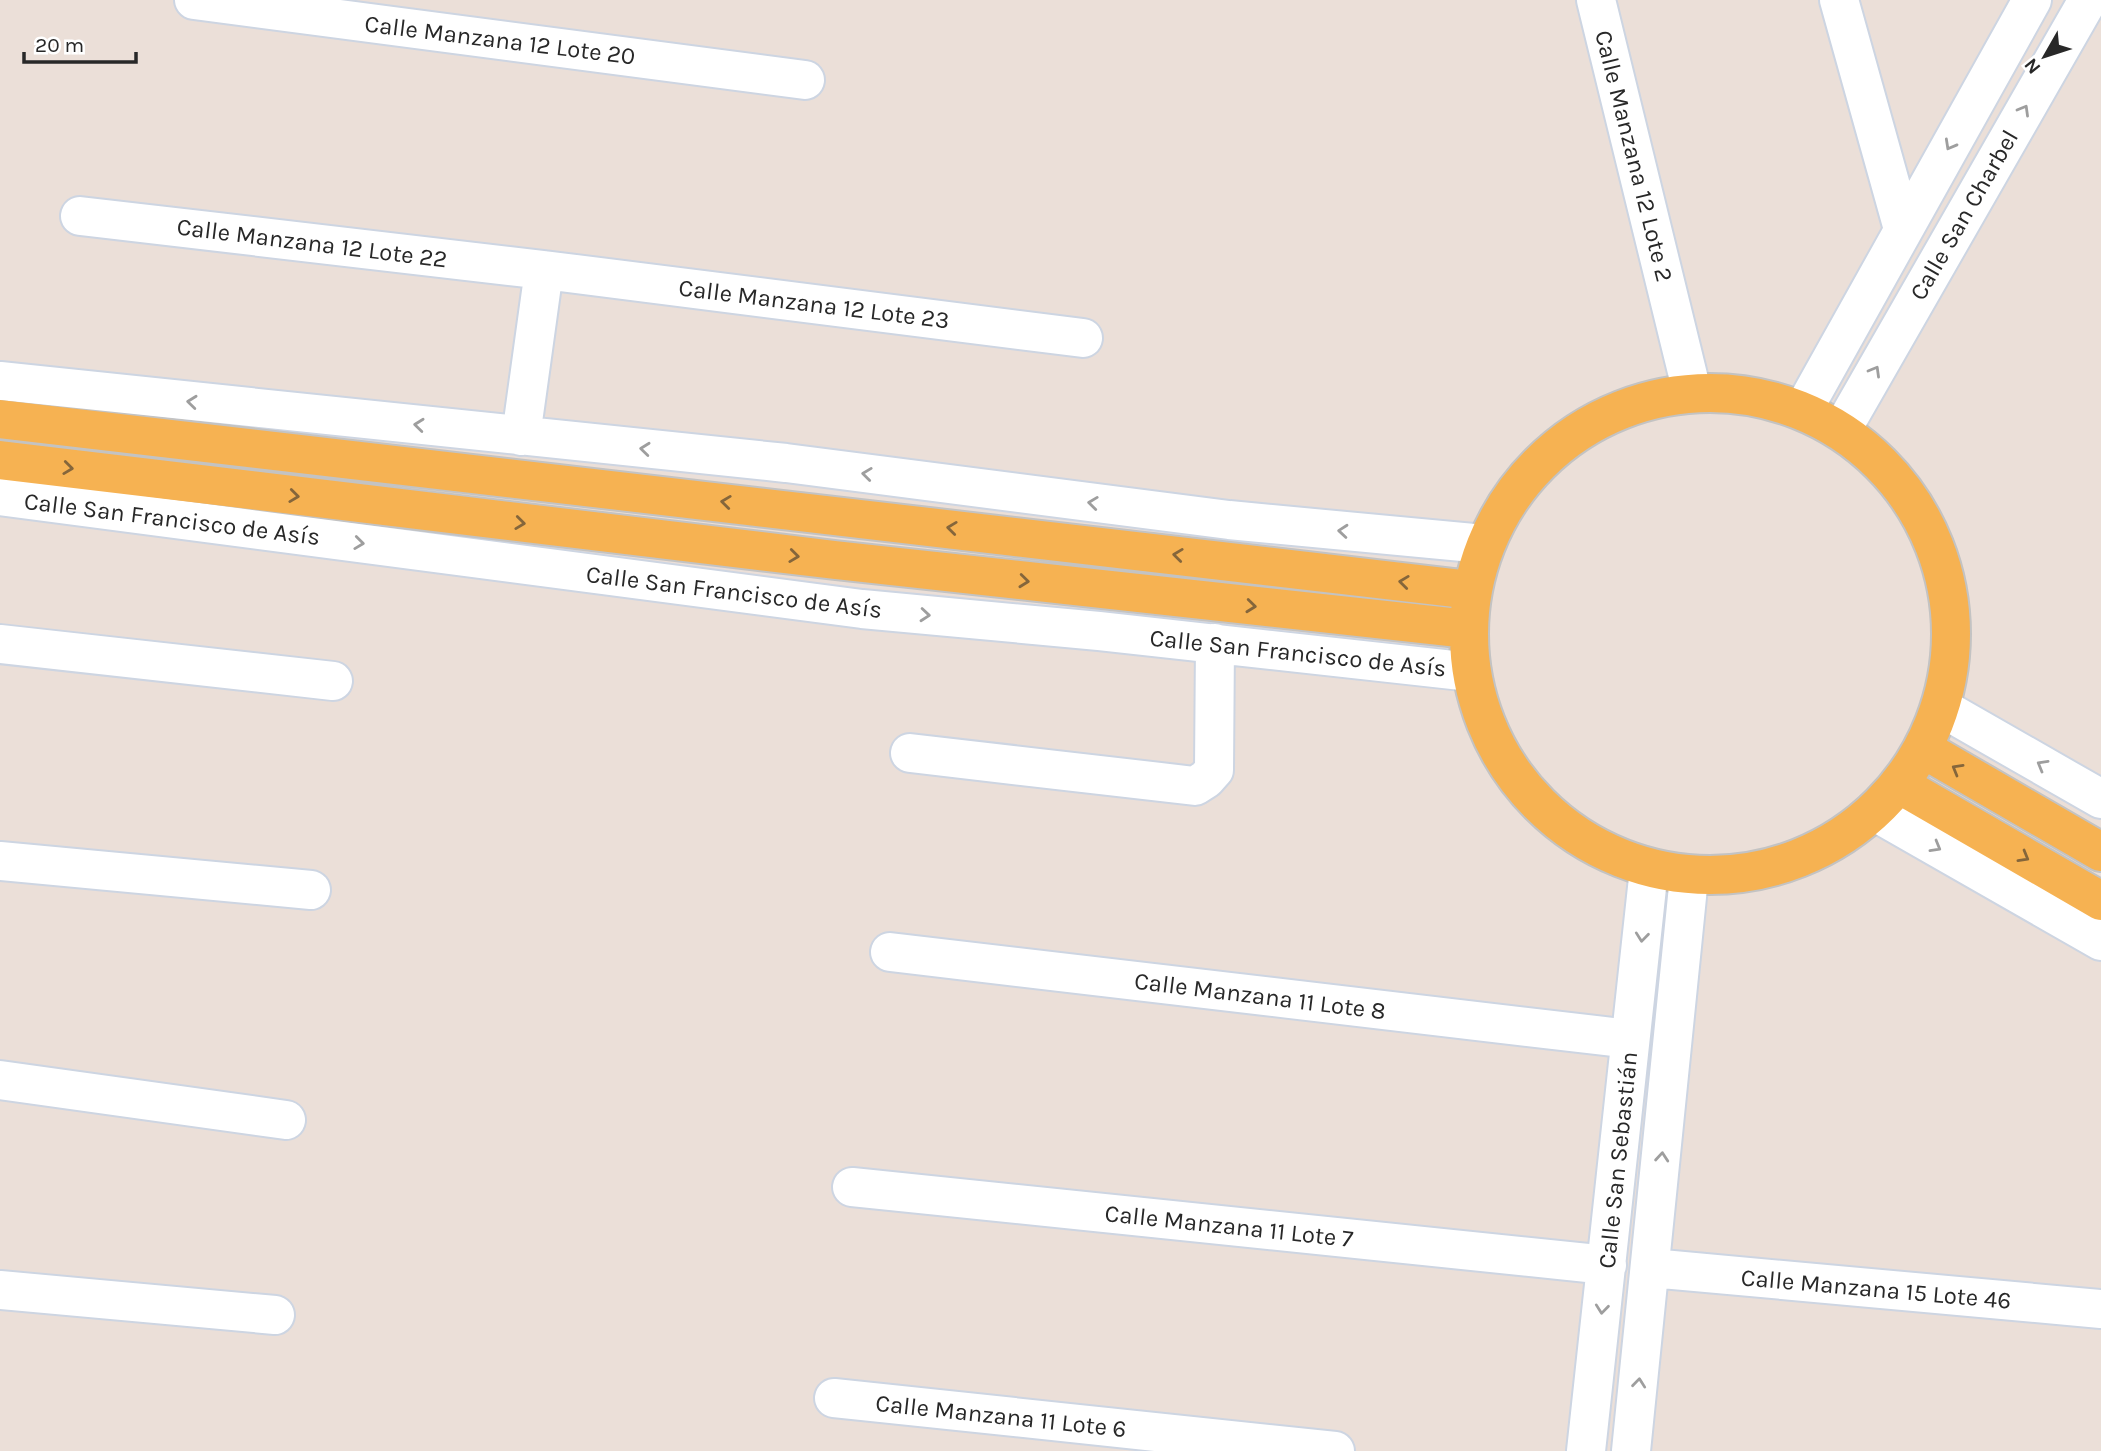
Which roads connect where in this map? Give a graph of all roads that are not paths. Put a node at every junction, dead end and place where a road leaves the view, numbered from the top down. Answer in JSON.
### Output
{"nodes":[{"id":1,"x":194,"y":0,"type":"edge"},
{"id":2,"x":1596,"y":0,"type":"edge"},
{"id":3,"x":1839,"y":0,"type":"edge"},
{"id":4,"x":2032,"y":0,"type":"edge"},
{"id":5,"x":2091,"y":8,"type":"edge"},
{"id":6,"x":805,"y":80,"type":"dead end"},
{"id":7,"x":80,"y":216,"type":"dead end"},
{"id":8,"x":1903,"y":229,"type":"junction"},
{"id":9,"x":544,"y":270,"type":"junction"},
{"id":10,"x":1083,"y":338,"type":"dead end"},
{"id":11,"x":0,"y":382,"type":"edge"},
{"id":12,"x":1692,"y":392,"type":"junction"},
{"id":13,"x":1803,"y":410,"type":"junction"},
{"id":14,"x":0,"y":419,"type":"edge"},
{"id":15,"x":1841,"y":430,"type":"junction"},
{"id":16,"x":521,"y":436,"type":"junction"},
{"id":17,"x":0,"y":460,"type":"edge"},
{"id":18,"x":0,"y":496,"type":"edge"},
{"id":19,"x":1484,"y":544,"type":"junction"},
{"id":20,"x":1471,"y":590,"type":"junction"},
{"id":21,"x":1468,"y":629,"type":"junction"},
{"id":22,"x":1215,"y":643,"type":"junction"},
{"id":23,"x":0,"y":644,"type":"edge"},
{"id":24,"x":1471,"y":672,"type":"junction"},
{"id":25,"x":333,"y":681,"type":"dead end"},
{"id":26,"x":1942,"y":708,"type":"junction"},
{"id":27,"x":1925,"y":750,"type":"junction"},
{"id":28,"x":910,"y":752,"type":"dead end"},
{"id":29,"x":1889,"y":799,"type":"junction"},
{"id":30,"x":2101,"y":799,"type":"edge"},
{"id":31,"x":2101,"y":852,"type":"edge"},
{"id":32,"x":0,"y":861,"type":"edge"},
{"id":33,"x":1649,"y":869,"type":"junction"},
{"id":34,"x":1689,"y":877,"type":"junction"},
{"id":35,"x":311,"y":890,"type":"dead end"},
{"id":36,"x":2101,"y":901,"type":"edge"},
{"id":37,"x":2101,"y":941,"type":"edge"},
{"id":38,"x":890,"y":953,"type":"dead end"},
{"id":39,"x":1630,"y":1039,"type":"junction"},
{"id":40,"x":0,"y":1080,"type":"edge"},
{"id":41,"x":286,"y":1120,"type":"dead end"},
{"id":42,"x":852,"y":1187,"type":"dead end"},
{"id":43,"x":1607,"y":1265,"type":"junction"},
{"id":44,"x":1651,"y":1268,"type":"junction"},
{"id":45,"x":0,"y":1290,"type":"edge"},
{"id":46,"x":2101,"y":1309,"type":"edge"},
{"id":47,"x":275,"y":1315,"type":"dead end"},
{"id":48,"x":834,"y":1398,"type":"dead end"},
{"id":49,"x":1335,"y":1451,"type":"edge"},
{"id":50,"x":1586,"y":1451,"type":"edge"},
{"id":51,"x":1631,"y":1451,"type":"edge"}],
"edges":[{"from":1,"to":6,"type":"street","name":"Calle Manzana 12 Lote 20"},
{"from":2,"to":12,"type":"street","name":"Calle Manzana 12 Lote 2"},
{"from":3,"to":8,"type":"street"},
{"from":4,"to":8,"type":"street","name":"Calle San Charbel","one_way":true},
{"from":15,"to":5,"type":"street","name":"Calle San Charbel","one_way":true},
{"from":7,"to":9,"type":"street","name":"Calle Manzana 12 Lote 22"},
{"from":8,"to":13,"type":"street","name":"Calle San Charbel"},
{"from":9,"to":10,"type":"street","name":"Calle Manzana 12 Lote 23"},
{"from":9,"to":16,"type":"street"},
{"from":16,"to":11,"type":"street","one_way":true},
{"from":12,"to":13,"type":"main road"},
{"from":12,"to":19,"type":"main road"},
{"from":13,"to":15,"type":"main road"},
{"from":20,"to":14,"type":"main road","one_way":true},
{"from":15,"to":26,"type":"main road"},
{"from":19,"to":16,"type":"street","one_way":true},
{"from":17,"to":21,"type":"main road","name":"Calle San Francisco de Asís","one_way":true},
{"from":18,"to":22,"type":"street","name":"Calle San Francisco de Asís","one_way":true},
{"from":19,"to":20,"type":"main road"},
{"from":20,"to":21,"type":"main road"},
{"from":21,"to":24,"type":"main road"},
{"from":22,"to":24,"type":"street","name":"Calle San Francisco de Asís"},
{"from":22,"to":28,"type":"street"},
{"from":23,"to":25,"type":"street"},
{"from":24,"to":33,"type":"main road"},
{"from":26,"to":27,"type":"main road"},
{"from":30,"to":26,"type":"street","one_way":true},
{"from":27,"to":29,"type":"main road"},
{"from":31,"to":27,"type":"main road","one_way":true},
{"from":29,"to":34,"type":"main road"},
{"from":29,"to":36,"type":"main road","one_way":true},
{"from":29,"to":37,"type":"street","one_way":true},
{"from":32,"to":35,"type":"street"},
{"from":33,"to":34,"type":"main road"},
{"from":33,"to":39,"type":"street","name":"Calle San Sebastián","one_way":true},
{"from":44,"to":34,"type":"street","name":"Calle San Sebastián","one_way":true},
{"from":38,"to":39,"type":"street","name":"Calle Manzana 11 Lote 8"},
{"from":39,"to":43,"type":"street","name":"Calle San Sebastián"},
{"from":40,"to":41,"type":"street"},
{"from":42,"to":43,"type":"street","name":"Calle Manzana 11 Lote 7"},
{"from":43,"to":50,"type":"street","name":"Calle San Sebastián","one_way":true},
{"from":44,"to":46,"type":"street","name":"Calle Manzana 15 Lote 46"},
{"from":51,"to":44,"type":"street","name":"Calle San Sebastián","one_way":true},
{"from":45,"to":47,"type":"street"},
{"from":48,"to":49,"type":"street","name":"Calle Manzana 11 Lote 6"}]}
